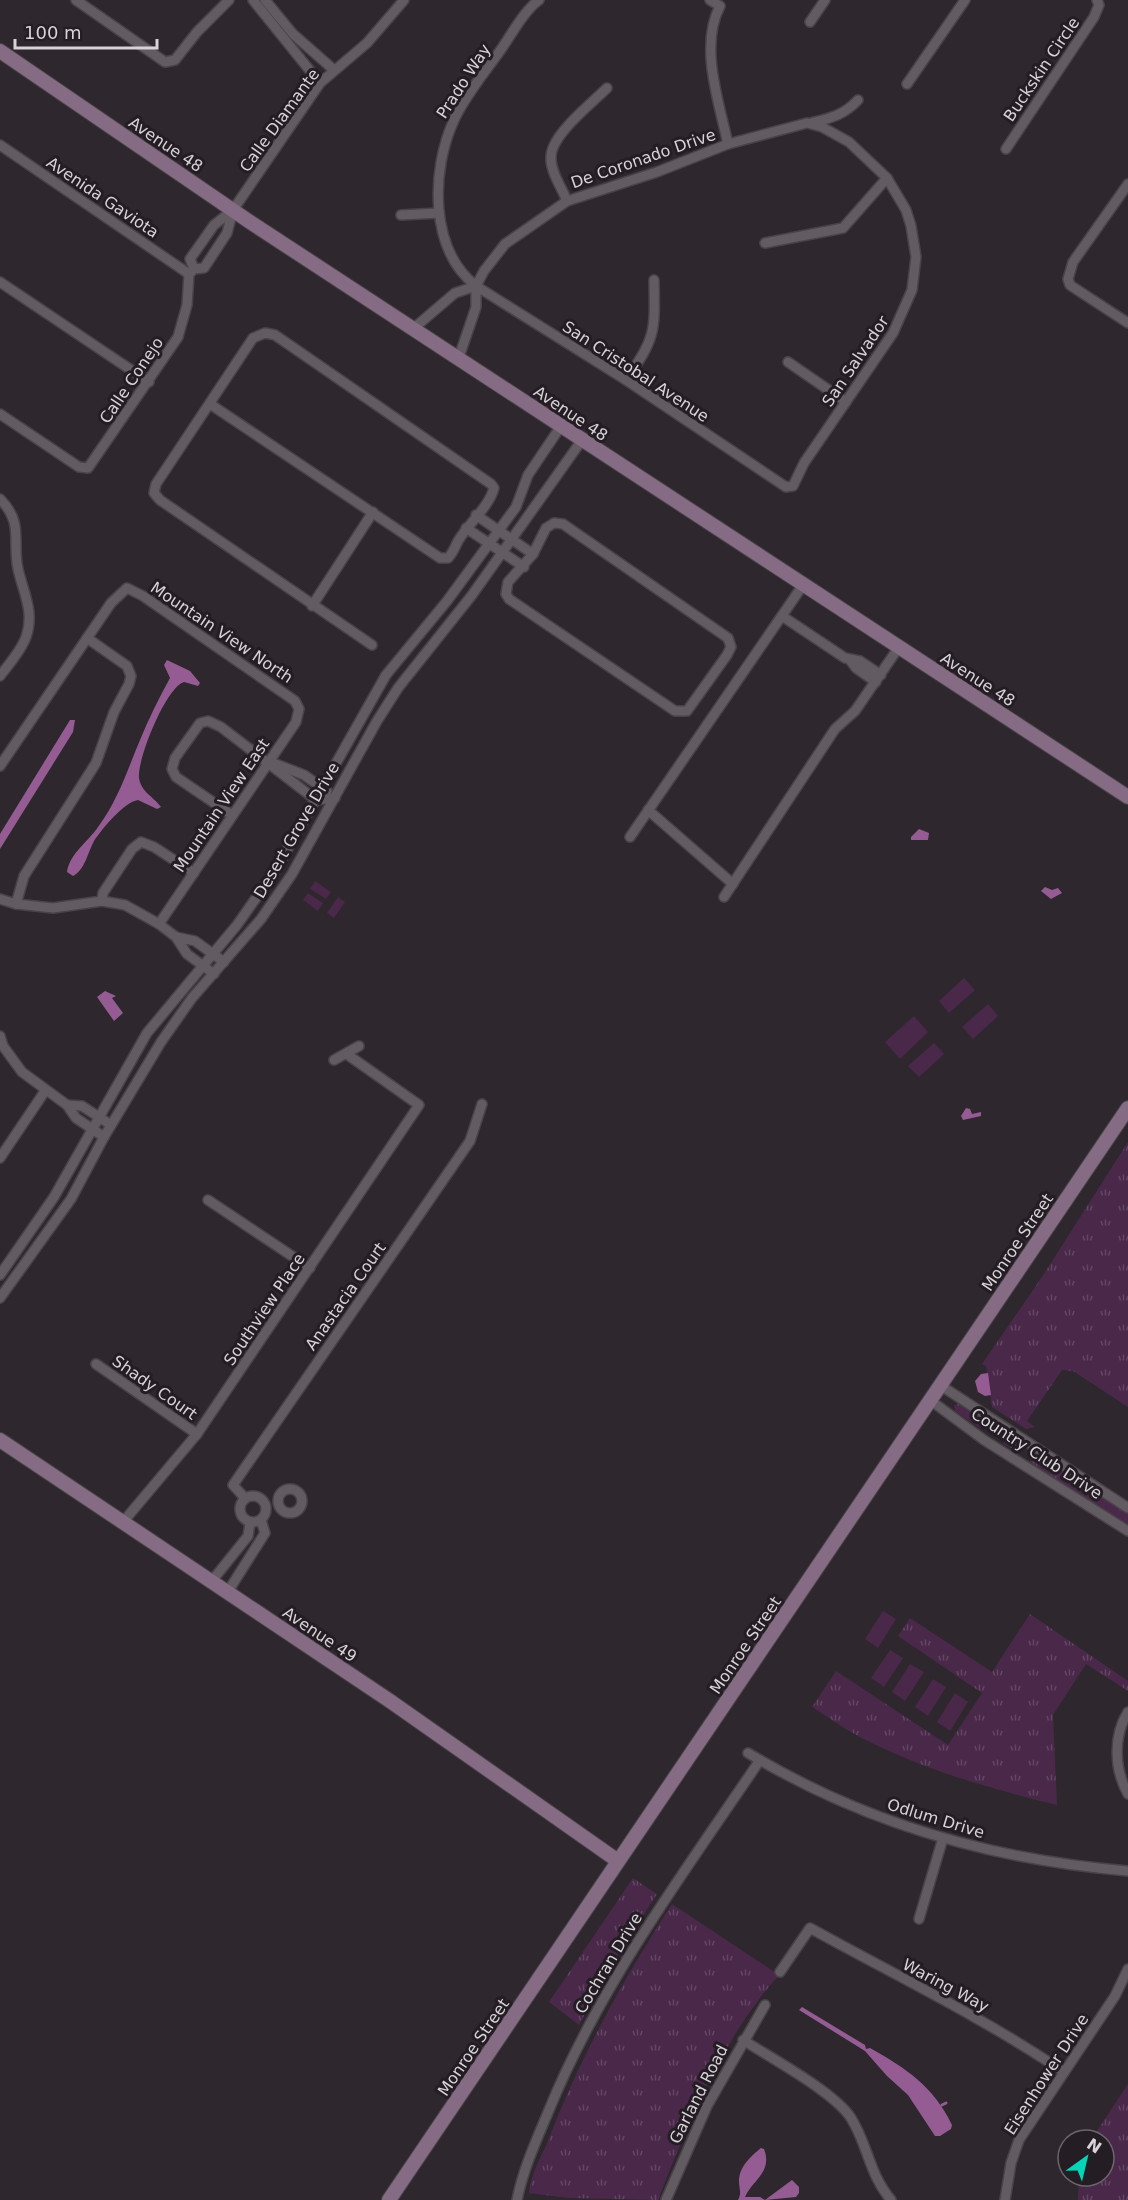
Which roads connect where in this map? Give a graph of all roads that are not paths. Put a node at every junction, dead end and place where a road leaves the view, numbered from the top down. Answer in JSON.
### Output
{"nodes":[{"id":1,"x":76,"y":0,"type":"edge"},
{"id":2,"x":230,"y":0,"type":"edge"},
{"id":3,"x":253,"y":0,"type":"edge"},
{"id":4,"x":266,"y":0,"type":"edge"},
{"id":5,"x":404,"y":0,"type":"edge"},
{"id":6,"x":539,"y":0,"type":"edge"},
{"id":7,"x":711,"y":0,"type":"edge"},
{"id":8,"x":825,"y":0,"type":"edge"},
{"id":9,"x":965,"y":0,"type":"edge"},
{"id":10,"x":1098,"y":2,"type":"edge"},
{"id":11,"x":810,"y":22,"type":"dead end"},
{"id":12,"x":301,"y":41,"type":"junction"},
{"id":13,"x":291,"y":50,"type":"junction"},
{"id":14,"x":0,"y":51,"type":"edge"},
{"id":15,"x":334,"y":70,"type":"junction"},
{"id":16,"x":320,"y":83,"type":"junction"},
{"id":17,"x":907,"y":84,"type":"dead end"},
{"id":18,"x":607,"y":88,"type":"dead end"},
{"id":19,"x":858,"y":100,"type":"dead end"},
{"id":20,"x":807,"y":123,"type":"junction"},
{"id":21,"x":728,"y":144,"type":"junction"},
{"id":22,"x":0,"y":145,"type":"edge"},
{"id":23,"x":1005,"y":149,"type":"dead end"},
{"id":24,"x":887,"y":178,"type":"junction"},
{"id":25,"x":1128,"y":185,"type":"edge"},
{"id":26,"x":567,"y":201,"type":"junction"},
{"id":27,"x":233,"y":210,"type":"junction"},
{"id":28,"x":439,"y":213,"type":"junction"},
{"id":29,"x":401,"y":215,"type":"dead end"},
{"id":30,"x":765,"y":243,"type":"dead end"},
{"id":31,"x":191,"y":272,"type":"junction"},
{"id":32,"x":654,"y":280,"type":"dead end"},
{"id":33,"x":0,"y":282,"type":"edge"},
{"id":34,"x":476,"y":286,"type":"junction"},
{"id":35,"x":1128,"y":322,"type":"edge"},
{"id":36,"x":414,"y":328,"type":"junction"},
{"id":37,"x":459,"y":357,"type":"junction"},
{"id":38,"x":788,"y":362,"type":"dead end"},
{"id":39,"x":626,"y":380,"type":"junction"},
{"id":40,"x":149,"y":382,"type":"junction"},
{"id":41,"x":846,"y":402,"type":"junction"},
{"id":42,"x":210,"y":404,"type":"junction"},
{"id":43,"x":0,"y":414,"type":"edge"},
{"id":44,"x":561,"y":426,"type":"junction"},
{"id":45,"x":582,"y":440,"type":"junction"},
{"id":46,"x":779,"y":483,"type":"joint"},
{"id":47,"x":0,"y":500,"type":"edge"},
{"id":48,"x":516,"y":507,"type":"junction"},
{"id":49,"x":373,"y":512,"type":"junction"},
{"id":50,"x":476,"y":515,"type":"junction"},
{"id":51,"x":528,"y":515,"type":"junction"},
{"id":52,"x":466,"y":528,"type":"junction"},
{"id":53,"x":499,"y":531,"type":"junction"},
{"id":54,"x":510,"y":538,"type":"junction"},
{"id":55,"x":490,"y":543,"type":"junction"},
{"id":56,"x":501,"y":551,"type":"junction"},
{"id":57,"x":533,"y":554,"type":"junction"},
{"id":58,"x":524,"y":567,"type":"junction"},
{"id":59,"x":803,"y":585,"type":"junction"},
{"id":60,"x":312,"y":606,"type":"junction"},
{"id":61,"x":782,"y":616,"type":"junction"},
{"id":62,"x":87,"y":638,"type":"junction"},
{"id":63,"x":372,"y":645,"type":"dead end"},
{"id":64,"x":899,"y":647,"type":"junction"},
{"id":65,"x":0,"y":676,"type":"edge"},
{"id":66,"x":879,"y":678,"type":"junction"},
{"id":67,"x":295,"y":701,"type":"joint"},
{"id":68,"x":268,"y":761,"type":"junction"},
{"id":69,"x":0,"y":766,"type":"edge"},
{"id":70,"x":323,"y":787,"type":"junction"},
{"id":71,"x":1128,"y":797,"type":"edge"},
{"id":72,"x":335,"y":798,"type":"junction"},
{"id":73,"x":316,"y":800,"type":"junction"},
{"id":74,"x":648,"y":810,"type":"junction"},
{"id":75,"x":232,"y":815,"type":"junction"},
{"id":76,"x":630,"y":837,"type":"dead end"},
{"id":77,"x":194,"y":873,"type":"junction"},
{"id":78,"x":733,"y":884,"type":"junction"},
{"id":79,"x":724,"y":897,"type":"dead end"},
{"id":80,"x":0,"y":899,"type":"edge"},
{"id":81,"x":102,"y":901,"type":"junction"},
{"id":82,"x":16,"y":904,"type":"junction"},
{"id":83,"x":159,"y":924,"type":"junction"},
{"id":84,"x":176,"y":937,"type":"junction"},
{"id":85,"x":211,"y":953,"type":"junction"},
{"id":86,"x":224,"y":962,"type":"junction"},
{"id":87,"x":201,"y":964,"type":"junction"},
{"id":88,"x":214,"y":974,"type":"junction"},
{"id":89,"x":0,"y":1036,"type":"edge"},
{"id":90,"x":359,"y":1046,"type":"dead end"},
{"id":91,"x":2,"y":1048,"type":"edge"},
{"id":92,"x":348,"y":1055,"type":"junction"},
{"id":93,"x":334,"y":1060,"type":"dead end"},
{"id":94,"x":45,"y":1091,"type":"junction"},
{"id":95,"x":482,"y":1104,"type":"dead end"},
{"id":96,"x":67,"y":1105,"type":"junction"},
{"id":97,"x":1128,"y":1108,"type":"edge"},
{"id":98,"x":99,"y":1117,"type":"junction"},
{"id":99,"x":111,"y":1125,"type":"junction"},
{"id":100,"x":93,"y":1129,"type":"junction"},
{"id":101,"x":104,"y":1137,"type":"junction"},
{"id":102,"x":4,"y":1144,"type":"edge"},
{"id":103,"x":0,"y":1158,"type":"edge"},
{"id":104,"x":208,"y":1200,"type":"dead end"},
{"id":105,"x":310,"y":1268,"type":"junction"},
{"id":106,"x":0,"y":1275,"type":"edge"},
{"id":107,"x":1,"y":1293,"type":"edge"},
{"id":108,"x":96,"y":1364,"type":"dead end"},
{"id":109,"x":940,"y":1385,"type":"junction"},
{"id":110,"x":930,"y":1400,"type":"junction"},
{"id":111,"x":197,"y":1434,"type":"junction"},
{"id":112,"x":0,"y":1440,"type":"edge"},
{"id":113,"x":245,"y":1498,"type":"junction"},
{"id":114,"x":278,"y":1503,"type":"dead end"},
{"id":115,"x":266,"y":1506,"type":"junction"},
{"id":116,"x":1128,"y":1508,"type":"edge"},
{"id":117,"x":123,"y":1522,"type":"junction"},
{"id":118,"x":256,"y":1522,"type":"junction"},
{"id":119,"x":1128,"y":1531,"type":"edge"},
{"id":120,"x":211,"y":1582,"type":"junction"},
{"id":121,"x":227,"y":1593,"type":"junction"},
{"id":122,"x":1128,"y":1712,"type":"edge"},
{"id":123,"x":748,"y":1753,"type":"dead end"},
{"id":124,"x":760,"y":1760,"type":"junction"},
{"id":125,"x":1128,"y":1794,"type":"edge"},
{"id":126,"x":943,"y":1838,"type":"junction"},
{"id":127,"x":618,"y":1861,"type":"junction"},
{"id":128,"x":1128,"y":1871,"type":"edge"},
{"id":129,"x":919,"y":1919,"type":"dead end"},
{"id":130,"x":1128,"y":1969,"type":"edge"},
{"id":131,"x":780,"y":1972,"type":"dead end"},
{"id":132,"x":765,"y":2005,"type":"dead end"},
{"id":133,"x":743,"y":2040,"type":"junction"},
{"id":134,"x":1064,"y":2072,"type":"junction"},
{"id":135,"x":389,"y":2200,"type":"edge"},
{"id":136,"x":517,"y":2200,"type":"edge"},
{"id":137,"x":666,"y":2200,"type":"edge"},
{"id":138,"x":890,"y":2200,"type":"edge"},
{"id":139,"x":1005,"y":2200,"type":"edge"}],
"edges":[{"from":1,"to":2,"type":"street"},
{"from":3,"to":13,"type":"street"},
{"from":4,"to":12,"type":"street"},
{"from":5,"to":15,"type":"street","name":"Calle Diamante"},
{"from":6,"to":28,"type":"street","name":"Prado Way"},
{"from":7,"to":21,"type":"street"},
{"from":8,"to":11,"type":"street"},
{"from":9,"to":17,"type":"street"},
{"from":10,"to":23,"type":"street","name":"Buckskin Circle"},
{"from":12,"to":13,"type":"street"},
{"from":12,"to":15,"type":"street"},
{"from":13,"to":16,"type":"street"},
{"from":14,"to":27,"type":"main road","name":"Avenue 48"},
{"from":15,"to":16,"type":"street","name":"Calle Diamante"},
{"from":16,"to":27,"type":"street","name":"Calle Diamante"},
{"from":18,"to":26,"type":"street"},
{"from":19,"to":20,"type":"street","name":"De Coronado Drive"},
{"from":20,"to":21,"type":"street","name":"De Coronado Drive"},
{"from":20,"to":24,"type":"street","name":"San Salvador"},
{"from":21,"to":26,"type":"street","name":"De Coronado Drive"},
{"from":22,"to":31,"type":"street","name":"Avenida Gaviota"},
{"from":24,"to":30,"type":"street"},
{"from":24,"to":41,"type":"street","name":"San Salvador"},
{"from":25,"to":35,"type":"street"},
{"from":26,"to":34,"type":"street","name":"De Coronado Drive"},
{"from":27,"to":31,"type":"street","name":"Calle Conejo"},
{"from":27,"to":31,"type":"street"},
{"from":27,"to":36,"type":"main road","name":"Avenue 48"},
{"from":28,"to":29,"type":"street"},
{"from":28,"to":34,"type":"street","name":"Prado Way"},
{"from":31,"to":40,"type":"street","name":"Calle Conejo"},
{"from":32,"to":39,"type":"street"},
{"from":33,"to":40,"type":"street"},
{"from":34,"to":36,"type":"street"},
{"from":34,"to":37,"type":"street","name":"De Coronado Drive"},
{"from":34,"to":39,"type":"street","name":"San Cristobal Avenue"},
{"from":36,"to":37,"type":"main road","name":"Avenue 48"},
{"from":37,"to":44,"type":"main road","name":"Avenue 48"},
{"from":38,"to":41,"type":"street"},
{"from":39,"to":46,"type":"street","name":"San Cristobal Avenue"},
{"from":40,"to":43,"type":"street","name":"Calle Conejo"},
{"from":41,"to":46,"type":"street","name":"San Salvador"},
{"from":42,"to":49,"type":"street"},
{"from":42,"to":50,"type":"street"},
{"from":42,"to":60,"type":"street"},
{"from":44,"to":45,"type":"main road","name":"Avenue 48"},
{"from":44,"to":48,"type":"street","name":"Desert Grove Drive"},
{"from":45,"to":51,"type":"street","name":"Desert Grove Drive"},
{"from":45,"to":59,"type":"main road","name":"Avenue 48"},
{"from":47,"to":65,"type":"street"},
{"from":48,"to":51,"type":"street"},
{"from":48,"to":53,"type":"street","name":"Desert Grove Drive"},
{"from":49,"to":52,"type":"street"},
{"from":49,"to":60,"type":"street"},
{"from":50,"to":52,"type":"street"},
{"from":50,"to":53,"type":"street"},
{"from":51,"to":54,"type":"street","name":"Desert Grove Drive"},
{"from":52,"to":55,"type":"street"},
{"from":53,"to":54,"type":"street"},
{"from":53,"to":55,"type":"street","name":"Desert Grove Drive"},
{"from":54,"to":56,"type":"street","name":"Desert Grove Drive"},
{"from":54,"to":57,"type":"street"},
{"from":55,"to":56,"type":"street"},
{"from":55,"to":70,"type":"street","name":"Desert Grove Drive"},
{"from":56,"to":58,"type":"street"},
{"from":56,"to":72,"type":"street","name":"Desert Grove Drive"},
{"from":57,"to":58,"type":"street"},
{"from":57,"to":58,"type":"street"},
{"from":59,"to":61,"type":"street"},
{"from":59,"to":64,"type":"main road","name":"Avenue 48"},
{"from":60,"to":63,"type":"street"},
{"from":61,"to":66,"type":"street"},
{"from":61,"to":74,"type":"street"},
{"from":62,"to":67,"type":"street","name":"Mountain View North"},
{"from":62,"to":69,"type":"street"},
{"from":62,"to":82,"type":"street"},
{"from":64,"to":66,"type":"street"},
{"from":64,"to":71,"type":"main road","name":"Avenue 48"},
{"from":66,"to":78,"type":"street"},
{"from":67,"to":68,"type":"street","name":"Mountain View East"},
{"from":68,"to":70,"type":"street"},
{"from":68,"to":73,"type":"street"},
{"from":68,"to":75,"type":"street","name":"Mountain View East"},
{"from":68,"to":75,"type":"street"},
{"from":70,"to":72,"type":"street"},
{"from":70,"to":73,"type":"street","name":"Desert Grove Drive"},
{"from":72,"to":73,"type":"street"},
{"from":72,"to":86,"type":"street","name":"Desert Grove Drive"},
{"from":73,"to":85,"type":"street","name":"Desert Grove Drive"},
{"from":74,"to":76,"type":"street"},
{"from":74,"to":78,"type":"street"},
{"from":75,"to":77,"type":"street","name":"Mountain View East"},
{"from":77,"to":81,"type":"street"},
{"from":77,"to":83,"type":"street","name":"Mountain View East"},
{"from":78,"to":79,"type":"street"},
{"from":80,"to":82,"type":"street"},
{"from":81,"to":82,"type":"street"},
{"from":81,"to":83,"type":"street"},
{"from":83,"to":84,"type":"street"},
{"from":84,"to":85,"type":"street"},
{"from":84,"to":87,"type":"street"},
{"from":85,"to":86,"type":"street"},
{"from":85,"to":87,"type":"street","name":"Desert Grove Drive"},
{"from":86,"to":88,"type":"street","name":"Desert Grove Drive"},
{"from":87,"to":88,"type":"street"},
{"from":87,"to":98,"type":"street","name":"Desert Grove Drive"},
{"from":88,"to":99,"type":"street","name":"Desert Grove Drive"},
{"from":89,"to":91,"type":"street"},
{"from":90,"to":92,"type":"street"},
{"from":91,"to":94,"type":"street"},
{"from":92,"to":93,"type":"street"},
{"from":92,"to":105,"type":"street","name":"Southview Place"},
{"from":94,"to":96,"type":"street"},
{"from":94,"to":102,"type":"street"},
{"from":95,"to":113,"type":"street","name":"Anastacia Court"},
{"from":96,"to":98,"type":"street"},
{"from":96,"to":100,"type":"street"},
{"from":97,"to":109,"type":"main road","name":"Monroe Street"},
{"from":98,"to":99,"type":"street"},
{"from":98,"to":100,"type":"street","name":"Desert Grove Drive"},
{"from":99,"to":101,"type":"street","name":"Desert Grove Drive"},
{"from":100,"to":101,"type":"street"},
{"from":100,"to":106,"type":"street","name":"Desert Grove Drive"},
{"from":101,"to":107,"type":"street","name":"Desert Grove Drive"},
{"from":102,"to":103,"type":"street"},
{"from":104,"to":105,"type":"street"},
{"from":105,"to":111,"type":"street","name":"Southview Place"},
{"from":108,"to":111,"type":"street","name":"Shady Court"},
{"from":109,"to":110,"type":"main road","name":"Monroe Street"},
{"from":109,"to":116,"type":"street","name":"Country Club Drive"},
{"from":110,"to":119,"type":"street","name":"Country Club Drive"},
{"from":110,"to":127,"type":"main road","name":"Monroe Street"},
{"from":111,"to":117,"type":"street","name":"Southview Place"},
{"from":112,"to":117,"type":"main road","name":"Avenue 49"},
{"from":113,"to":115,"type":"street"},
{"from":113,"to":118,"type":"street","name":"Anastacia Court"},
{"from":114,"to":115,"type":"street"},
{"from":115,"to":118,"type":"street"},
{"from":117,"to":120,"type":"main road","name":"Avenue 49"},
{"from":118,"to":120,"type":"street"},
{"from":118,"to":121,"type":"street"},
{"from":120,"to":121,"type":"main road","name":"Avenue 49"},
{"from":121,"to":127,"type":"main road","name":"Avenue 49"},
{"from":122,"to":125,"type":"street"},
{"from":123,"to":124,"type":"street","name":"Odlum Drive"},
{"from":124,"to":126,"type":"street","name":"Odlum Drive"},
{"from":124,"to":136,"type":"street","name":"Cochran Drive"},
{"from":126,"to":128,"type":"street","name":"Odlum Drive"},
{"from":126,"to":129,"type":"street"},
{"from":127,"to":135,"type":"main road","name":"Monroe Street"},
{"from":130,"to":134,"type":"street","name":"Eisenhower Drive"},
{"from":131,"to":134,"type":"street","name":"Waring Way"},
{"from":132,"to":133,"type":"street","name":"Garland Road"},
{"from":133,"to":137,"type":"street","name":"Garland Road"},
{"from":133,"to":138,"type":"street"},
{"from":134,"to":139,"type":"street","name":"Eisenhower Drive"}]}
